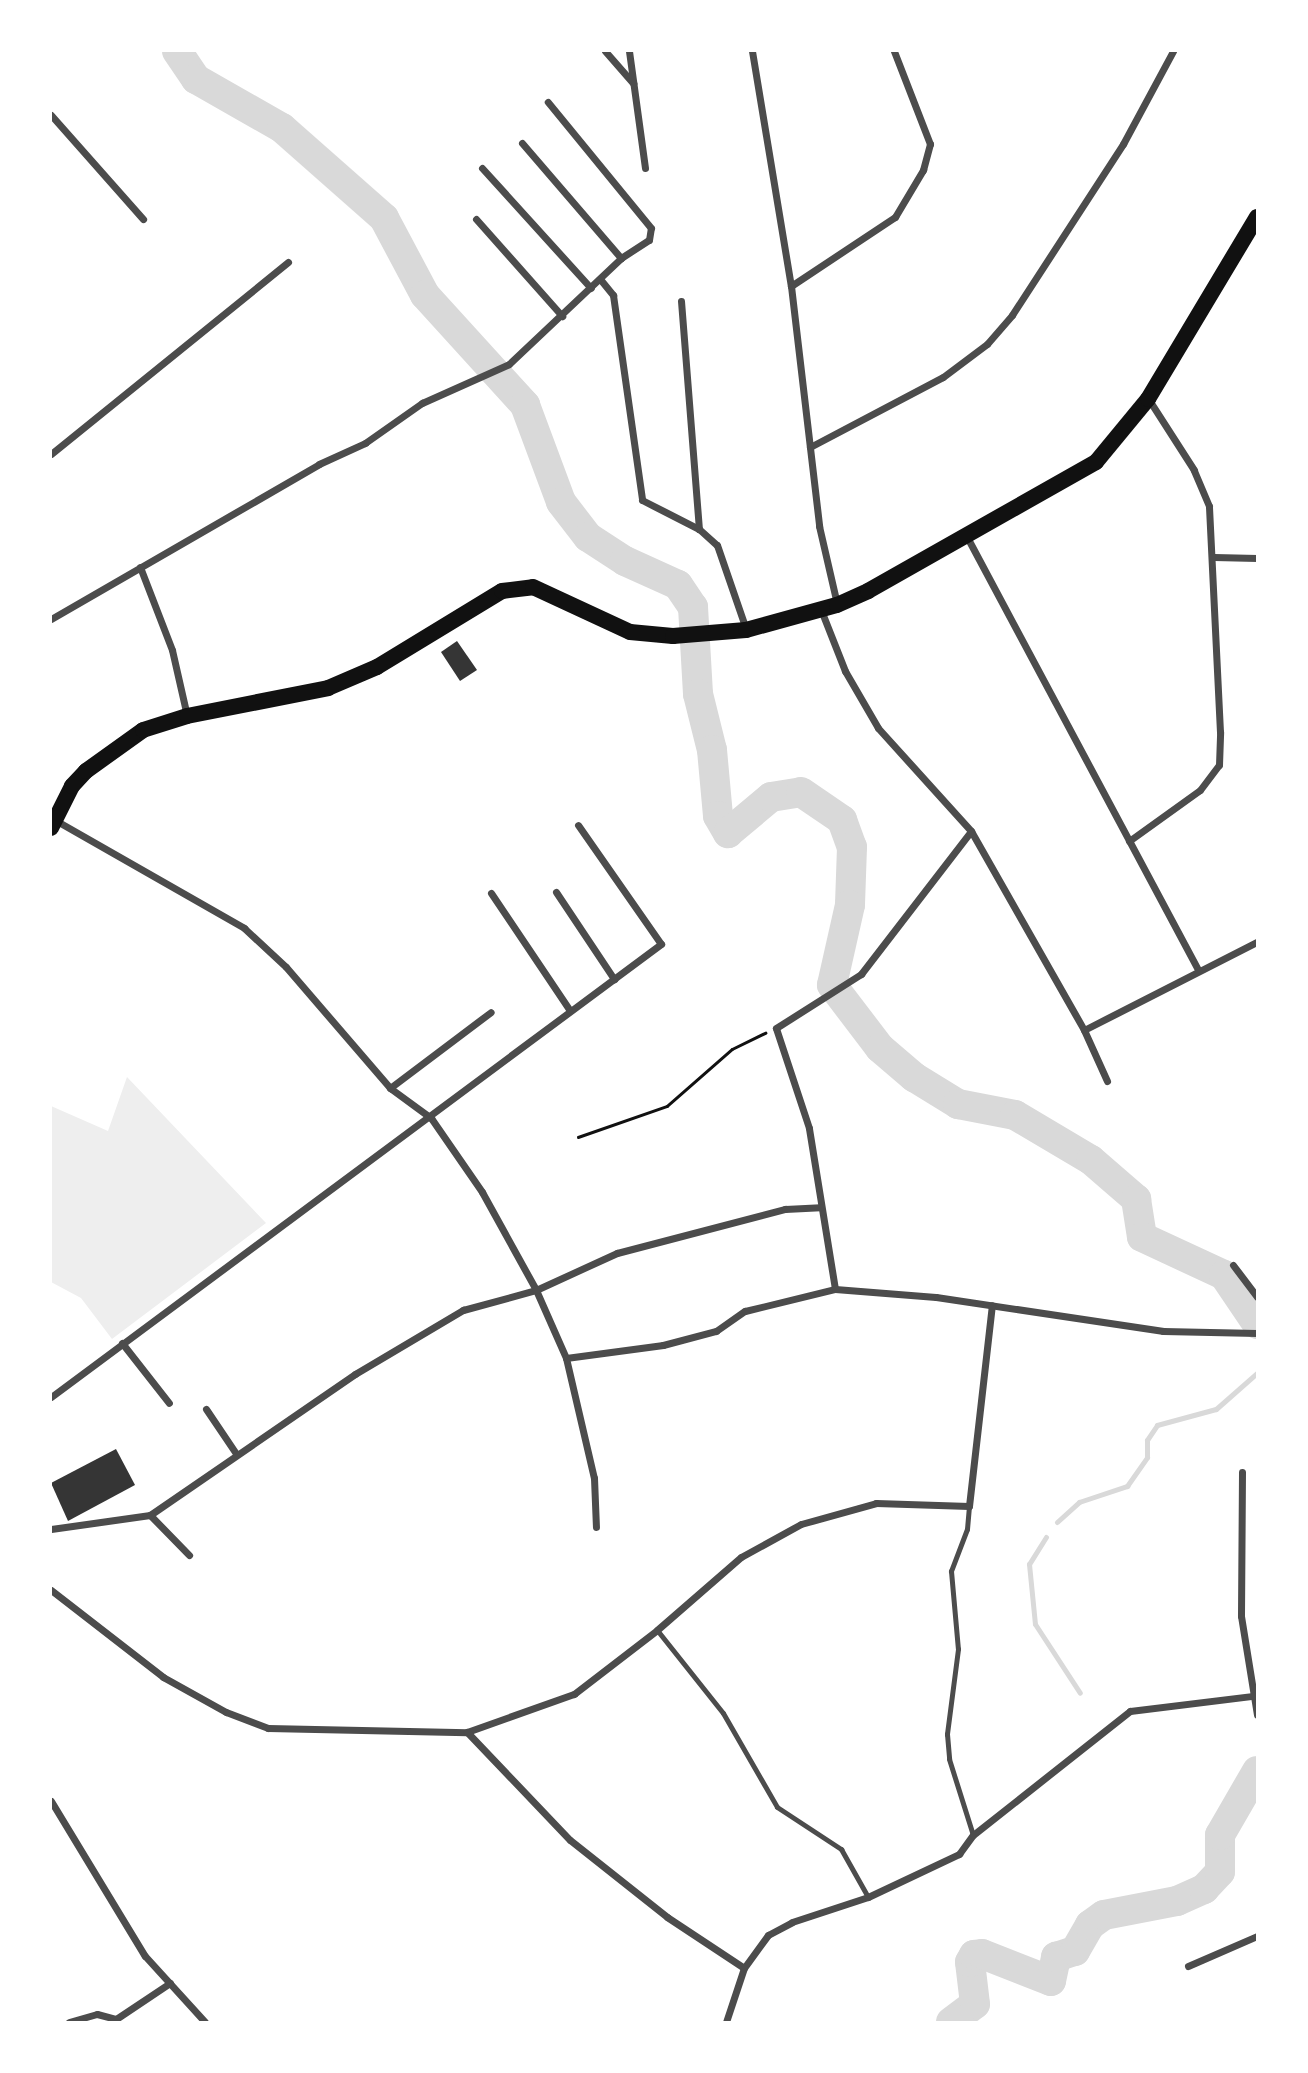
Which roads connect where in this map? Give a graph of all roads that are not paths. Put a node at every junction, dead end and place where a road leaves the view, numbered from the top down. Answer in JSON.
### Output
{"nodes":[{"id":1,"x":605,"y":51,"type":"edge"},
{"id":2,"x":629,"y":51,"type":"edge"},
{"id":3,"x":752,"y":51,"type":"edge"},
{"id":4,"x":894,"y":51,"type":"edge"},
{"id":5,"x":1173,"y":51,"type":"edge"},
{"id":6,"x":633,"y":83,"type":"junction"},
{"id":7,"x":548,"y":102,"type":"dead end"},
{"id":8,"x":51,"y":116,"type":"edge"},
{"id":9,"x":522,"y":143,"type":"dead end"},
{"id":10,"x":482,"y":168,"type":"dead end"},
{"id":11,"x":645,"y":169,"type":"dead end"},
{"id":12,"x":1257,"y":217,"type":"edge"},
{"id":13,"x":143,"y":219,"type":"dead end"},
{"id":14,"x":476,"y":219,"type":"dead end"},
{"id":15,"x":621,"y":258,"type":"junction"},
{"id":16,"x":288,"y":262,"type":"dead end"},
{"id":17,"x":600,"y":279,"type":"junction"},
{"id":18,"x":791,"y":286,"type":"junction"},
{"id":19,"x":591,"y":288,"type":"junction"},
{"id":20,"x":681,"y":301,"type":"dead end"},
{"id":21,"x":562,"y":316,"type":"junction"},
{"id":22,"x":1148,"y":399,"type":"junction"},
{"id":23,"x":810,"y":447,"type":"junction"},
{"id":24,"x":51,"y":454,"type":"edge"},
{"id":25,"x":699,"y":529,"type":"junction"},
{"id":26,"x":966,"y":536,"type":"junction"},
{"id":27,"x":1214,"y":557,"type":"junction"},
{"id":28,"x":1257,"y":558,"type":"edge"},
{"id":29,"x":140,"y":567,"type":"junction"},
{"id":30,"x":837,"y":605,"type":"junction"},
{"id":31,"x":820,"y":609,"type":"junction"},
{"id":32,"x":51,"y":619,"type":"edge"},
{"id":33,"x":746,"y":630,"type":"junction"},
{"id":34,"x":187,"y":716,"type":"junction"},
{"id":35,"x":52,"y":824,"type":"edge"},
{"id":36,"x":578,"y":825,"type":"dead end"},
{"id":37,"x":971,"y":831,"type":"junction"},
{"id":38,"x":1129,"y":841,"type":"junction"},
{"id":39,"x":556,"y":892,"type":"dead end"},
{"id":40,"x":491,"y":893,"type":"dead end"},
{"id":41,"x":1257,"y":942,"type":"edge"},
{"id":42,"x":1198,"y":970,"type":"junction"},
{"id":43,"x":614,"y":979,"type":"junction"},
{"id":44,"x":569,"y":1009,"type":"junction"},
{"id":45,"x":491,"y":1012,"type":"dead end"},
{"id":46,"x":1084,"y":1030,"type":"junction"},
{"id":47,"x":1107,"y":1081,"type":"dead end"},
{"id":48,"x":390,"y":1088,"type":"junction"},
{"id":49,"x":430,"y":1118,"type":"junction"},
{"id":50,"x":820,"y":1207,"type":"junction"},
{"id":51,"x":1233,"y":1265,"type":"dead end"},
{"id":52,"x":835,"y":1289,"type":"junction"},
{"id":53,"x":536,"y":1290,"type":"junction"},
{"id":54,"x":1257,"y":1297,"type":"edge"},
{"id":55,"x":992,"y":1305,"type":"junction"},
{"id":56,"x":1257,"y":1333,"type":"edge"},
{"id":57,"x":122,"y":1343,"type":"junction"},
{"id":58,"x":566,"y":1358,"type":"junction"},
{"id":59,"x":51,"y":1397,"type":"edge"},
{"id":60,"x":169,"y":1403,"type":"dead end"},
{"id":61,"x":206,"y":1409,"type":"dead end"},
{"id":62,"x":237,"y":1455,"type":"junction"},
{"id":63,"x":1242,"y":1472,"type":"dead end"},
{"id":64,"x":969,"y":1506,"type":"junction"},
{"id":65,"x":150,"y":1515,"type":"junction"},
{"id":66,"x":596,"y":1527,"type":"dead end"},
{"id":67,"x":51,"y":1529,"type":"edge"},
{"id":68,"x":189,"y":1555,"type":"dead end"},
{"id":69,"x":51,"y":1590,"type":"edge"},
{"id":70,"x":657,"y":1630,"type":"junction"},
{"id":71,"x":1253,"y":1696,"type":"junction"},
{"id":72,"x":1257,"y":1715,"type":"edge"},
{"id":73,"x":467,"y":1732,"type":"junction"},
{"id":74,"x":51,"y":1801,"type":"edge"},
{"id":75,"x":974,"y":1835,"type":"junction"},
{"id":76,"x":868,"y":1897,"type":"junction"},
{"id":77,"x":1257,"y":1936,"type":"edge"},
{"id":78,"x":1188,"y":1966,"type":"dead end"},
{"id":79,"x":744,"y":1968,"type":"junction"},
{"id":80,"x":170,"y":1983,"type":"junction"},
{"id":81,"x":69,"y":2022,"type":"edge"},
{"id":82,"x":205,"y":2022,"type":"edge"},
{"id":83,"x":726,"y":2022,"type":"edge"}],
"edges":[{"from":1,"to":6,"type":"street"},
{"from":2,"to":6,"type":"street"},
{"from":3,"to":18,"type":"street"},
{"from":4,"to":18,"type":"street"},
{"from":5,"to":23,"type":"street"},
{"from":6,"to":11,"type":"street"},
{"from":7,"to":15,"type":"street"},
{"from":8,"to":13,"type":"street"},
{"from":9,"to":15,"type":"street"},
{"from":10,"to":19,"type":"street"},
{"from":12,"to":22,"type":"main road"},
{"from":14,"to":21,"type":"street"},
{"from":15,"to":17,"type":"street"},
{"from":16,"to":24,"type":"street"},
{"from":17,"to":19,"type":"street"},
{"from":17,"to":25,"type":"street"},
{"from":18,"to":23,"type":"street"},
{"from":19,"to":21,"type":"street"},
{"from":20,"to":25,"type":"street"},
{"from":21,"to":29,"type":"street"},
{"from":22,"to":26,"type":"main road"},
{"from":22,"to":27,"type":"street"},
{"from":23,"to":30,"type":"street"},
{"from":25,"to":33,"type":"street"},
{"from":26,"to":30,"type":"main road"},
{"from":26,"to":38,"type":"street"},
{"from":27,"to":28,"type":"street"},
{"from":27,"to":38,"type":"street"},
{"from":29,"to":32,"type":"street"},
{"from":29,"to":34,"type":"street"},
{"from":30,"to":31,"type":"main road"},
{"from":31,"to":33,"type":"main road"},
{"from":31,"to":37,"type":"street"},
{"from":33,"to":34,"type":"main road"},
{"from":34,"to":35,"type":"main road"},
{"from":35,"to":48,"type":"street"},
{"from":36,"to":43,"type":"street"},
{"from":37,"to":46,"type":"street"},
{"from":37,"to":50,"type":"street"},
{"from":38,"to":42,"type":"street"},
{"from":39,"to":43,"type":"street"},
{"from":40,"to":44,"type":"street"},
{"from":41,"to":42,"type":"street"},
{"from":42,"to":46,"type":"street"},
{"from":43,"to":44,"type":"street"},
{"from":44,"to":49,"type":"street"},
{"from":45,"to":48,"type":"street"},
{"from":46,"to":47,"type":"street"},
{"from":48,"to":49,"type":"street"},
{"from":49,"to":53,"type":"street"},
{"from":49,"to":57,"type":"street"},
{"from":50,"to":52,"type":"street"},
{"from":50,"to":53,"type":"street"},
{"from":51,"to":54,"type":"street"},
{"from":52,"to":55,"type":"street"},
{"from":52,"to":58,"type":"street"},
{"from":53,"to":58,"type":"street"},
{"from":53,"to":62,"type":"street"},
{"from":55,"to":56,"type":"street"},
{"from":55,"to":64,"type":"street"},
{"from":57,"to":59,"type":"street"},
{"from":57,"to":60,"type":"street"},
{"from":58,"to":66,"type":"street"},
{"from":61,"to":62,"type":"street"},
{"from":62,"to":65,"type":"street"},
{"from":63,"to":71,"type":"street"},
{"from":64,"to":70,"type":"street"},
{"from":64,"to":75,"type":"lane"},
{"from":65,"to":67,"type":"street"},
{"from":65,"to":68,"type":"street"},
{"from":69,"to":73,"type":"street"},
{"from":70,"to":73,"type":"street"},
{"from":70,"to":76,"type":"lane"},
{"from":71,"to":72,"type":"street"},
{"from":71,"to":75,"type":"street"},
{"from":73,"to":79,"type":"street"},
{"from":74,"to":80,"type":"street"},
{"from":75,"to":76,"type":"street"},
{"from":76,"to":79,"type":"street"},
{"from":77,"to":78,"type":"street"},
{"from":79,"to":83,"type":"street"},
{"from":80,"to":81,"type":"street"},
{"from":80,"to":82,"type":"street"}]}
